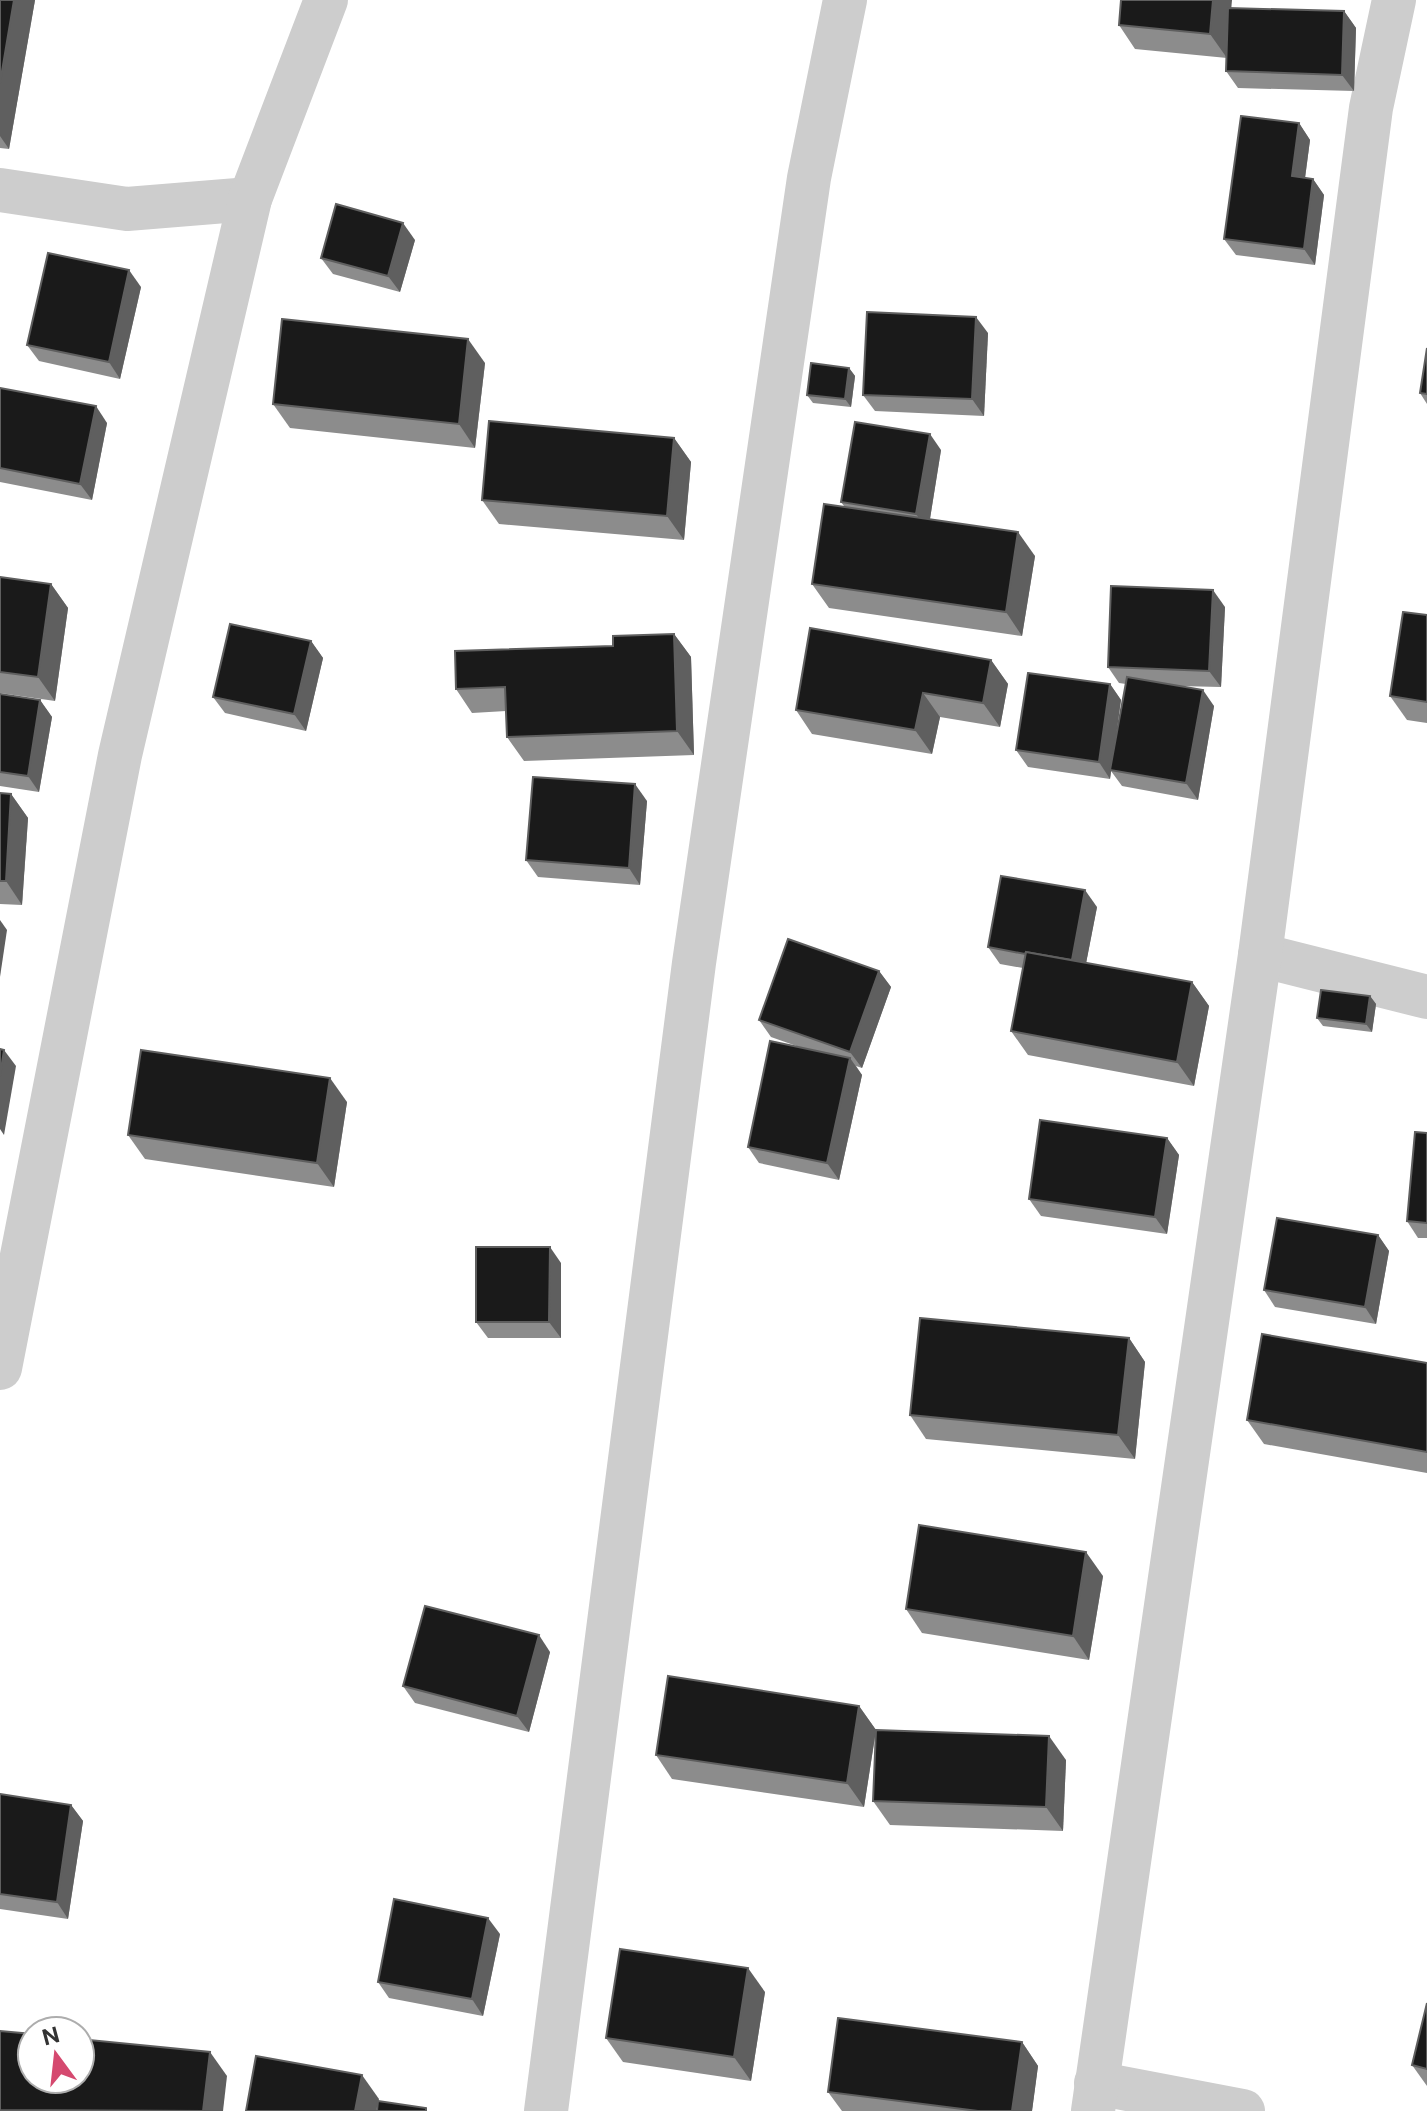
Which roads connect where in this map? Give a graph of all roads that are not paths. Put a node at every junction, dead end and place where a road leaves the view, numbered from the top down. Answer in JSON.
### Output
{"nodes":[{"id":1,"x":326,"y":0,"type":"edge"},
{"id":2,"x":845,"y":0,"type":"edge"},
{"id":3,"x":1394,"y":0,"type":"edge"},
{"id":4,"x":0,"y":190,"type":"edge"},
{"id":5,"x":250,"y":199,"type":"junction"},
{"id":6,"x":1260,"y":955,"type":"junction"},
{"id":7,"x":1427,"y":997,"type":"edge"},
{"id":8,"x":0,"y":1368,"type":"edge"},
{"id":9,"x":1094,"y":2097,"type":"edge"},
{"id":10,"x":546,"y":2111,"type":"edge"},
{"id":11,"x":1243,"y":2111,"type":"edge"}],
"edges":[{"from":1,"to":5,"type":"street"},
{"from":2,"to":10,"type":"street"},
{"from":3,"to":6,"type":"street"},
{"from":4,"to":5,"type":"street"},
{"from":5,"to":8,"type":"street"},
{"from":6,"to":7,"type":"street"},
{"from":6,"to":9,"type":"street"},
{"from":9,"to":11,"type":"street"}]}
